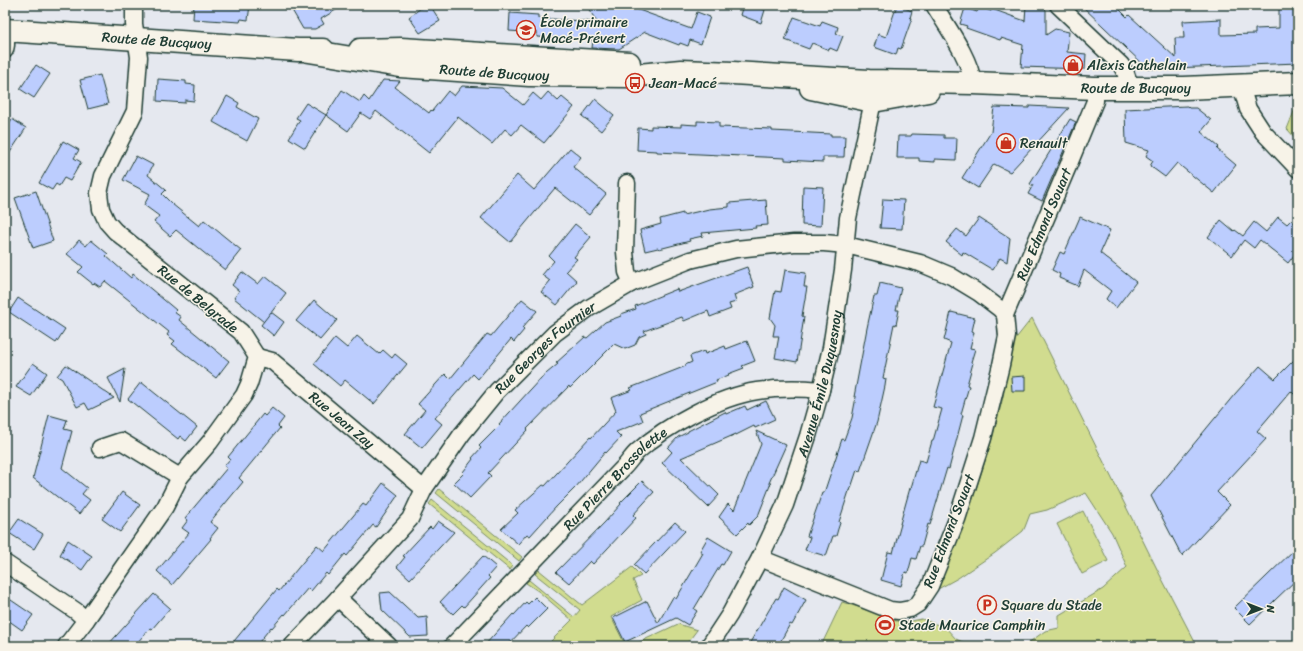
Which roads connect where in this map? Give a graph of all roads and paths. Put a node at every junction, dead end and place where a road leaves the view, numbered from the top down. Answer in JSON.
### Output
{"nodes":[{"id":1,"x":134,"y":5,"type":"edge"},
{"id":2,"x":934,"y":5,"type":"edge"},
{"id":3,"x":1058,"y":5,"type":"edge"},
{"id":4,"x":5,"y":37,"type":"edge"},
{"id":5,"x":136,"y":39,"type":"junction"},
{"id":6,"x":743,"y":74,"type":"junction"},
{"id":7,"x":869,"y":81,"type":"junction"},
{"id":8,"x":915,"y":82,"type":"junction"},
{"id":9,"x":973,"y":83,"type":"junction"},
{"id":10,"x":1298,"y":83,"type":"edge"},
{"id":11,"x":1241,"y":86,"type":"junction"},
{"id":12,"x":1095,"y":88,"type":"junction"},
{"id":13,"x":1131,"y":88,"type":"junction"},
{"id":14,"x":873,"y":102,"type":"junction"},
{"id":15,"x":1298,"y":169,"type":"edge"},
{"id":16,"x":627,"y":183,"type":"dead end"},
{"id":17,"x":846,"y":245,"type":"junction"},
{"id":18,"x":632,"y":283,"type":"junction"},
{"id":19,"x":1005,"y":315,"type":"junction"},
{"id":20,"x":257,"y":357,"type":"junction"},
{"id":21,"x":821,"y":390,"type":"junction"},
{"id":22,"x":100,"y":448,"type":"dead end"},
{"id":23,"x":180,"y":477,"type":"junction"},
{"id":24,"x":424,"y":489,"type":"junction"},
{"id":25,"x":760,"y":558,"type":"junction"},
{"id":26,"x":5,"y":563,"type":"edge"},
{"id":27,"x":338,"y":598,"type":"junction"},
{"id":28,"x":86,"y":620,"type":"junction"},
{"id":29,"x":66,"y":646,"type":"edge"},
{"id":30,"x":292,"y":646,"type":"edge"},
{"id":31,"x":389,"y":646,"type":"edge"},
{"id":32,"x":452,"y":646,"type":"edge"},
{"id":33,"x":709,"y":646,"type":"edge"}],
"edges":[{"from":1,"to":5,"type":"street","name":"Rue de Belgrade"},
{"from":2,"to":9,"type":"street"},
{"from":3,"to":13,"type":"street"},
{"from":4,"to":5,"type":"main road","name":"Route de Bucquoy"},
{"from":5,"to":6,"type":"main road","name":"Route de Bucquoy"},
{"from":5,"to":20,"type":"street","name":"Rue de Belgrade"},
{"from":6,"to":7,"type":"main road","name":"Route de Bucquoy"},
{"from":6,"to":14,"type":"main road","name":"Route de Bucquoy"},
{"from":7,"to":8,"type":"main road","name":"Route de Bucquoy"},
{"from":7,"to":14,"type":"street"},
{"from":8,"to":9,"type":"main road","name":"Route de Bucquoy"},
{"from":8,"to":14,"type":"street"},
{"from":9,"to":12,"type":"main road","name":"Route de Bucquoy"},
{"from":9,"to":14,"type":"main road","name":"Route de Bucquoy"},
{"from":10,"to":11,"type":"main road","name":"Route de Bucquoy"},
{"from":11,"to":13,"type":"main road","name":"Route de Bucquoy"},
{"from":11,"to":15,"type":"street"},
{"from":12,"to":13,"type":"main road","name":"Route de Bucquoy"},
{"from":12,"to":19,"type":"street","name":"Rue Edmond Souart"},
{"from":14,"to":17,"type":"street","name":"Avenue Émile Duquesnoy"},
{"from":16,"to":18,"type":"street"},
{"from":17,"to":18,"type":"street","name":"Rue Georges Fournier"},
{"from":17,"to":19,"type":"street"},
{"from":17,"to":21,"type":"street","name":"Avenue Émile Duquesnoy"},
{"from":18,"to":24,"type":"street","name":"Rue Georges Fournier"},
{"from":19,"to":25,"type":"street","name":"Rue Edmond Souart"},
{"from":20,"to":23,"type":"street"},
{"from":20,"to":24,"type":"street","name":"Rue Jean Zay"},
{"from":21,"to":25,"type":"street","name":"Avenue Émile Duquesnoy"},
{"from":21,"to":32,"type":"street","name":"Rue Pierre Brossolette"},
{"from":22,"to":23,"type":"street"},
{"from":23,"to":28,"type":"street"},
{"from":24,"to":27,"type":"street","name":"Rue Georges Fournier"},
{"from":25,"to":33,"type":"street","name":"Avenue Émile Duquesnoy"},
{"from":26,"to":28,"type":"street"},
{"from":27,"to":30,"type":"street","name":"Rue Georges Fournier"},
{"from":27,"to":31,"type":"street"},
{"from":28,"to":29,"type":"street"}]}
